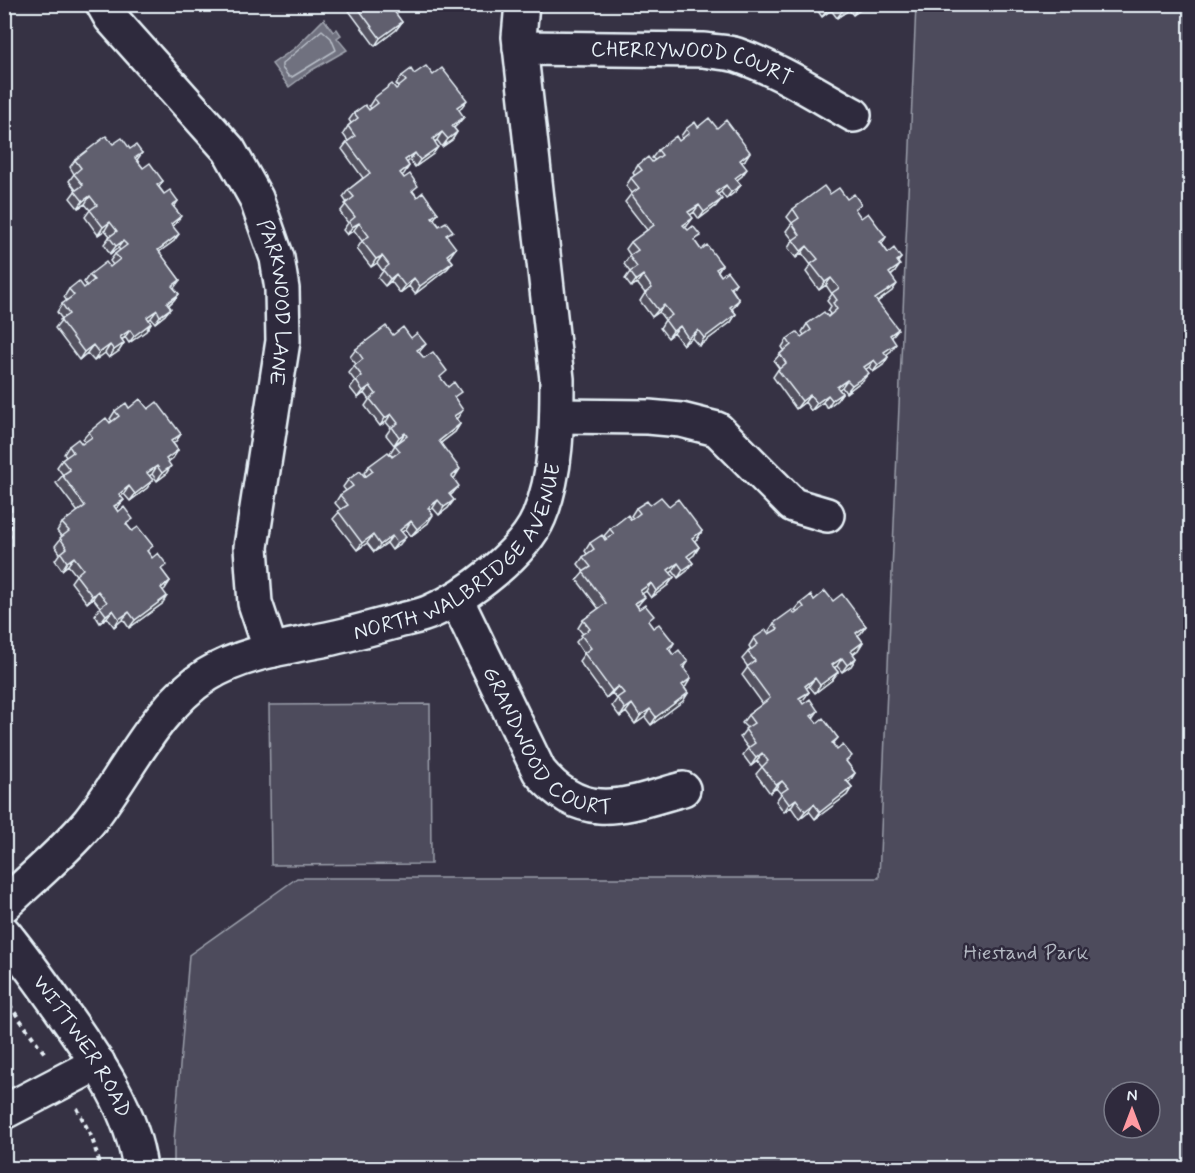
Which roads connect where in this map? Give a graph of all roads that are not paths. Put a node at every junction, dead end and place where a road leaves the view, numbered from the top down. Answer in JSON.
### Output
{"nodes":[{"id":1,"x":103,"y":4,"type":"edge"},
{"id":2,"x":522,"y":4,"type":"edge"},
{"id":3,"x":520,"y":48,"type":"junction"},
{"id":4,"x":854,"y":116,"type":"dead end"},
{"id":5,"x":557,"y":416,"type":"junction"},
{"id":6,"x":827,"y":515,"type":"dead end"},
{"id":7,"x":456,"y":599,"type":"junction"},
{"id":8,"x":273,"y":650,"type":"junction"},
{"id":9,"x":683,"y":789,"type":"dead end"},
{"id":10,"x":4,"y":904,"type":"edge"},
{"id":11,"x":4,"y":933,"type":"edge"},
{"id":12,"x":98,"y":1063,"type":"junction"},
{"id":13,"x":4,"y":1112,"type":"edge"},
{"id":14,"x":140,"y":1168,"type":"edge"}],
"edges":[{"from":1,"to":8,"type":"street","name":"PARKWOOD LANE"},
{"from":2,"to":3,"type":"street","name":"NORTH WALBRIDGE AVENUE"},
{"from":3,"to":4,"type":"street","name":"CHERRYWOOD COURT"},
{"from":3,"to":5,"type":"street","name":"NORTH WALBRIDGE AVENUE"},
{"from":5,"to":6,"type":"street"},
{"from":5,"to":7,"type":"street","name":"NORTH WALBRIDGE AVENUE"},
{"from":7,"to":8,"type":"street","name":"NORTH WALBRIDGE AVENUE"},
{"from":7,"to":9,"type":"street","name":"GRANDWOOD COURT"},
{"from":8,"to":10,"type":"street","name":"NORTH WALBRIDGE AVENUE"},
{"from":11,"to":12,"type":"street","name":"WITTWER ROAD"},
{"from":12,"to":13,"type":"street"},
{"from":12,"to":14,"type":"street","name":"WITTWER ROAD"}]}
